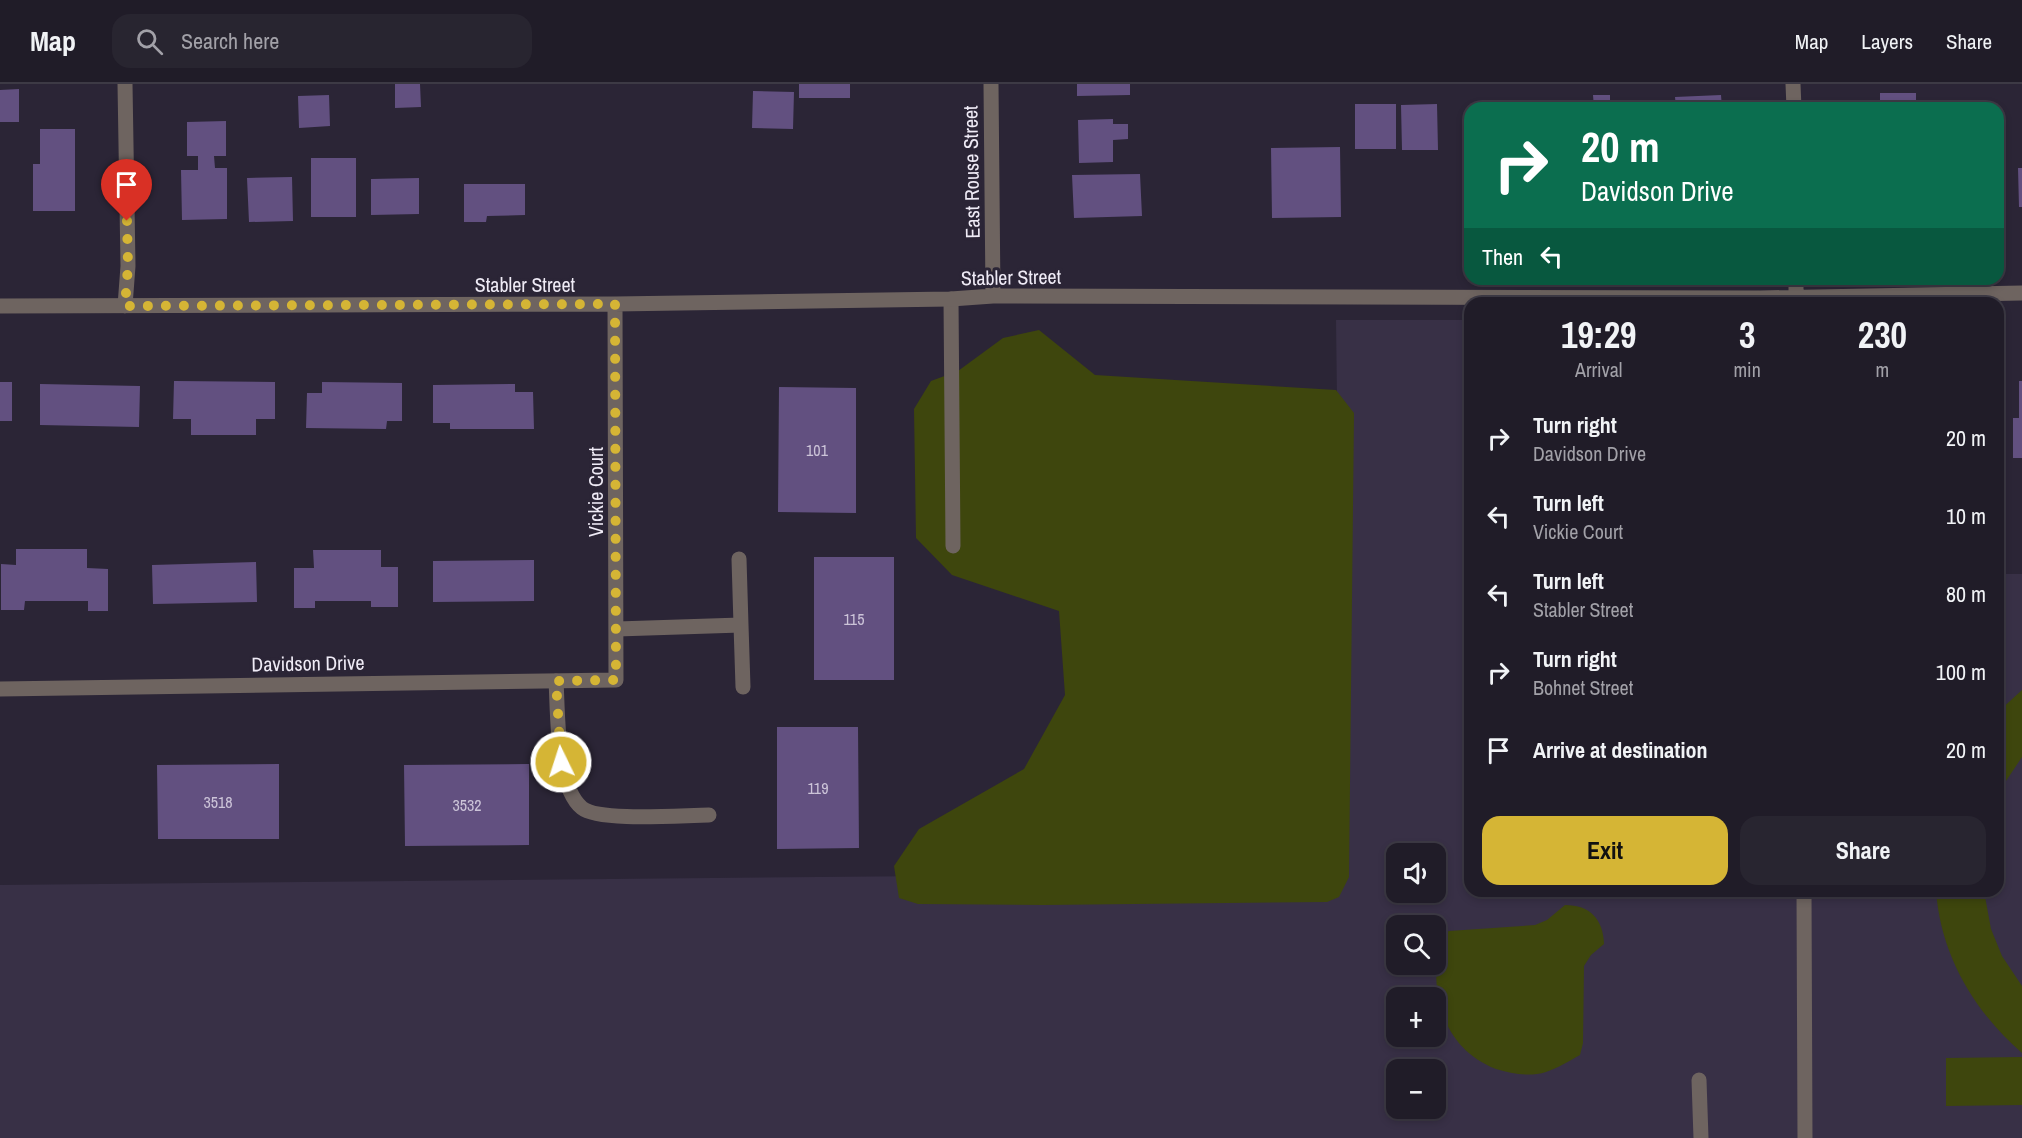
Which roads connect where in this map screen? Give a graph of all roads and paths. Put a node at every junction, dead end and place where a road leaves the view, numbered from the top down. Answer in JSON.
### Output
{"nodes":[{"id":1,"x":125,"y":84,"type":"edge"},
{"id":2,"x":991,"y":84,"type":"edge"},
{"id":3,"x":1793,"y":84,"type":"edge"},
{"id":4,"x":1794,"y":102,"type":"edge"},
{"id":5,"x":2022,"y":292,"type":"edge"},
{"id":6,"x":993,"y":296,"type":"junction"},
{"id":7,"x":1896,"y":297,"type":"edge"},
{"id":8,"x":951,"y":299,"type":"junction"},
{"id":9,"x":1464,"y":299,"type":"edge"},
{"id":10,"x":615,"y":304,"type":"junction"},
{"id":11,"x":0,"y":306,"type":"edge"},
{"id":12,"x":125,"y":306,"type":"junction"},
{"id":13,"x":953,"y":546,"type":"dead end"},
{"id":14,"x":739,"y":559,"type":"dead end"},
{"id":15,"x":741,"y":625,"type":"junction"},
{"id":16,"x":616,"y":629,"type":"junction"},
{"id":17,"x":616,"y":680,"type":"joint"},
{"id":18,"x":556,"y":681,"type":"junction"},
{"id":19,"x":743,"y":687,"type":"dead end"},
{"id":20,"x":0,"y":689,"type":"edge"},
{"id":21,"x":709,"y":815,"type":"dead end"},
{"id":22,"x":1804,"y":897,"type":"edge"},
{"id":23,"x":1699,"y":1080,"type":"dead end"},
{"id":24,"x":1701,"y":1138,"type":"edge"},
{"id":25,"x":1805,"y":1138,"type":"edge"}],
"edges":[{"from":1,"to":12,"type":"street"},
{"from":2,"to":6,"type":"street","name":"East Rouse Street"},
{"from":3,"to":4,"type":"street"},
{"from":5,"to":7,"type":"street","name":"Stabler Street"},
{"from":6,"to":8,"type":"street","name":"Stabler Street"},
{"from":6,"to":9,"type":"street","name":"Stabler Street"},
{"from":8,"to":10,"type":"street","name":"Stabler Street"},
{"from":8,"to":13,"type":"street"},
{"from":10,"to":12,"type":"street","name":"Stabler Street"},
{"from":10,"to":16,"type":"street","name":"Vickie Court"},
{"from":11,"to":12,"type":"street","name":"Stabler Street"},
{"from":14,"to":15,"type":"street"},
{"from":15,"to":16,"type":"street"},
{"from":15,"to":19,"type":"street"},
{"from":16,"to":17,"type":"street","name":"Vickie Court"},
{"from":17,"to":18,"type":"street","name":"Davidson Drive"},
{"from":18,"to":20,"type":"street","name":"Davidson Drive"},
{"from":18,"to":21,"type":"street"},
{"from":22,"to":25,"type":"street"},
{"from":23,"to":24,"type":"street"}]}
